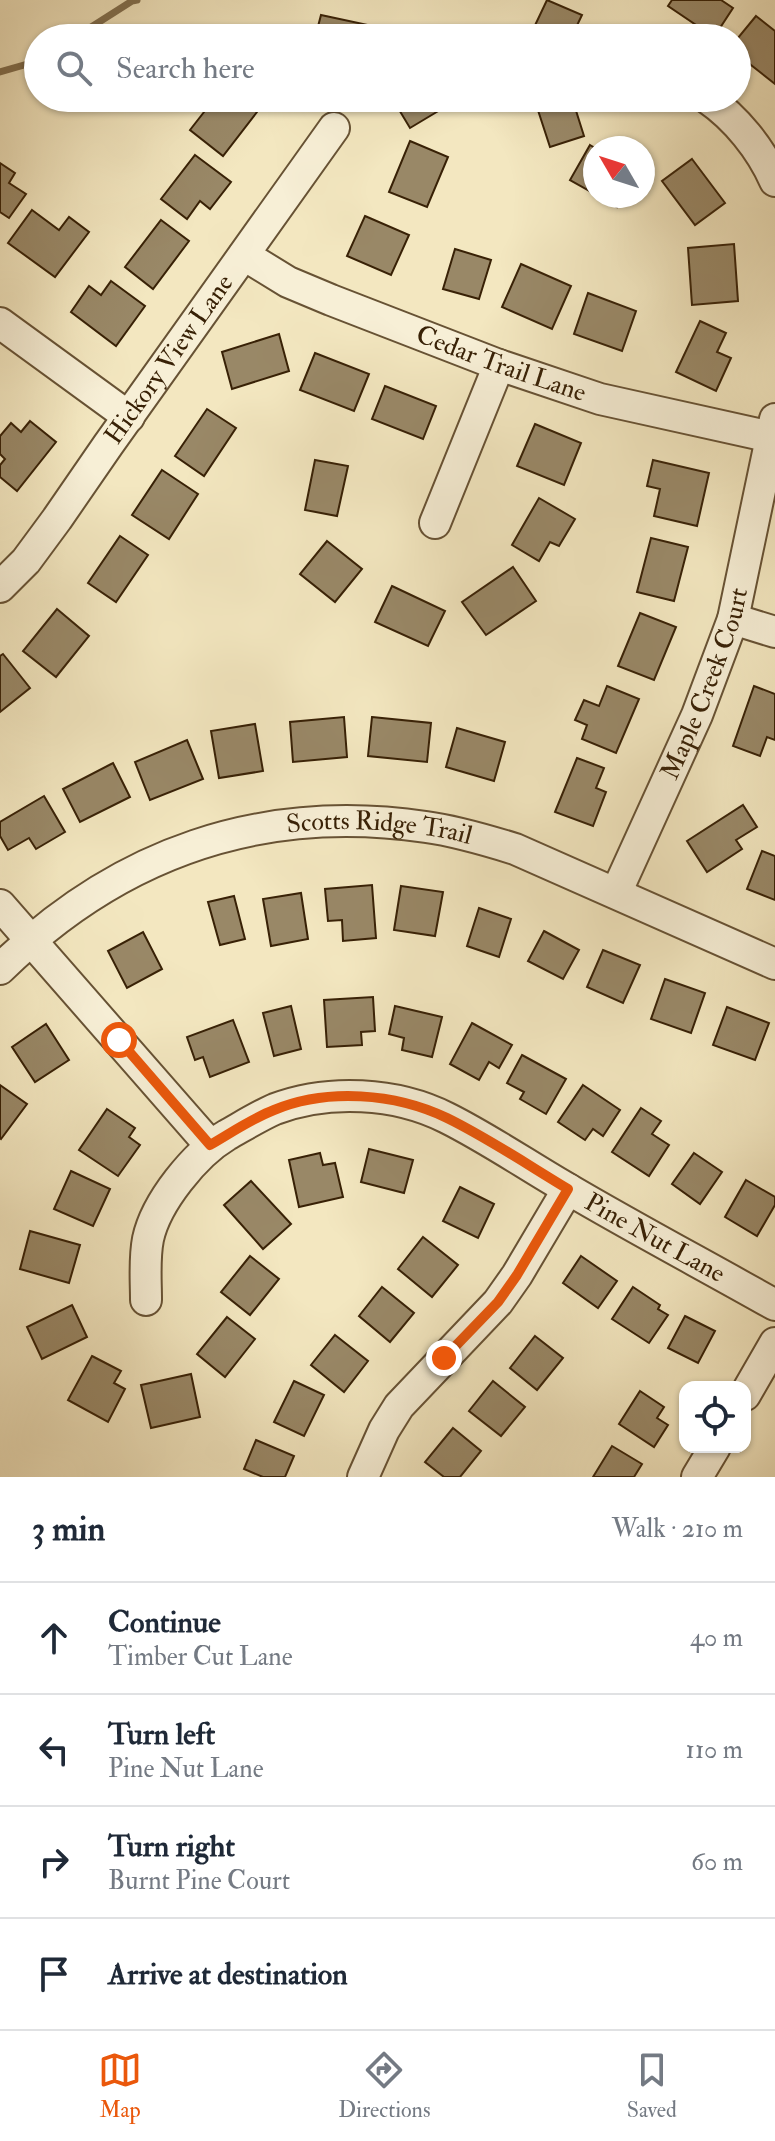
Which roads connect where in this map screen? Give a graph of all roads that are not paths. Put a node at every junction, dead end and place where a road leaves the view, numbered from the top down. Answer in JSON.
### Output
{"nodes":[{"id":1,"x":726,"y":112,"type":"edge"},
{"id":2,"x":334,"y":128,"type":"dead end"},
{"id":3,"x":775,"y":181,"type":"edge"},
{"id":4,"x":244,"y":255,"type":"junction"},
{"id":5,"x":0,"y":323,"type":"edge"},
{"id":6,"x":499,"y":365,"type":"junction"},
{"id":7,"x":129,"y":417,"type":"junction"},
{"id":8,"x":773,"y":428,"type":"edge"},
{"id":9,"x":435,"y":523,"type":"dead end"},
{"id":10,"x":0,"y":587,"type":"edge"},
{"id":11,"x":733,"y":619,"type":"junction"},
{"id":12,"x":775,"y":632,"type":"edge"},
{"id":13,"x":616,"y":893,"type":"junction"},
{"id":14,"x":0,"y":905,"type":"edge"},
{"id":15,"x":30,"y":939,"type":"junction"},
{"id":16,"x":775,"y":964,"type":"edge"},
{"id":17,"x":0,"y":969,"type":"edge"},
{"id":18,"x":210,"y":1145,"type":"junction"},
{"id":19,"x":568,"y":1189,"type":"junction"},
{"id":20,"x":146,"y":1300,"type":"dead end"},
{"id":21,"x":775,"y":1305,"type":"edge"},
{"id":22,"x":775,"y":1343,"type":"edge"},
{"id":23,"x":751,"y":1385,"type":"edge"},
{"id":24,"x":711,"y":1453,"type":"edge"},
{"id":25,"x":363,"y":1477,"type":"edge"},
{"id":26,"x":697,"y":1477,"type":"edge"}],
"edges":[{"from":1,"to":3,"type":"street"},
{"from":2,"to":4,"type":"street","name":"Hickory View Lane"},
{"from":4,"to":6,"type":"street","name":"Cedar Trail Lane"},
{"from":4,"to":7,"type":"street","name":"Hickory View Lane"},
{"from":5,"to":7,"type":"street"},
{"from":6,"to":8,"type":"street","name":"Cedar Trail Lane"},
{"from":6,"to":9,"type":"street"},
{"from":7,"to":10,"type":"street","name":"Hickory View Lane"},
{"from":8,"to":11,"type":"street","name":"Maple Creek Court"},
{"from":11,"to":12,"type":"street"},
{"from":11,"to":13,"type":"street","name":"Maple Creek Court"},
{"from":13,"to":15,"type":"street","name":"Scotts Ridge Trail"},
{"from":13,"to":16,"type":"street","name":"Scotts Ridge Trail"},
{"from":14,"to":15,"type":"street"},
{"from":15,"to":17,"type":"street","name":"Scotts Ridge Trail"},
{"from":15,"to":18,"type":"street"},
{"from":18,"to":19,"type":"street","name":"Pine Nut Lane"},
{"from":18,"to":20,"type":"street","name":"Pine Nut Lane"},
{"from":19,"to":21,"type":"street","name":"Pine Nut Lane"},
{"from":19,"to":25,"type":"street"},
{"from":22,"to":23,"type":"street"},
{"from":24,"to":26,"type":"street"}]}
